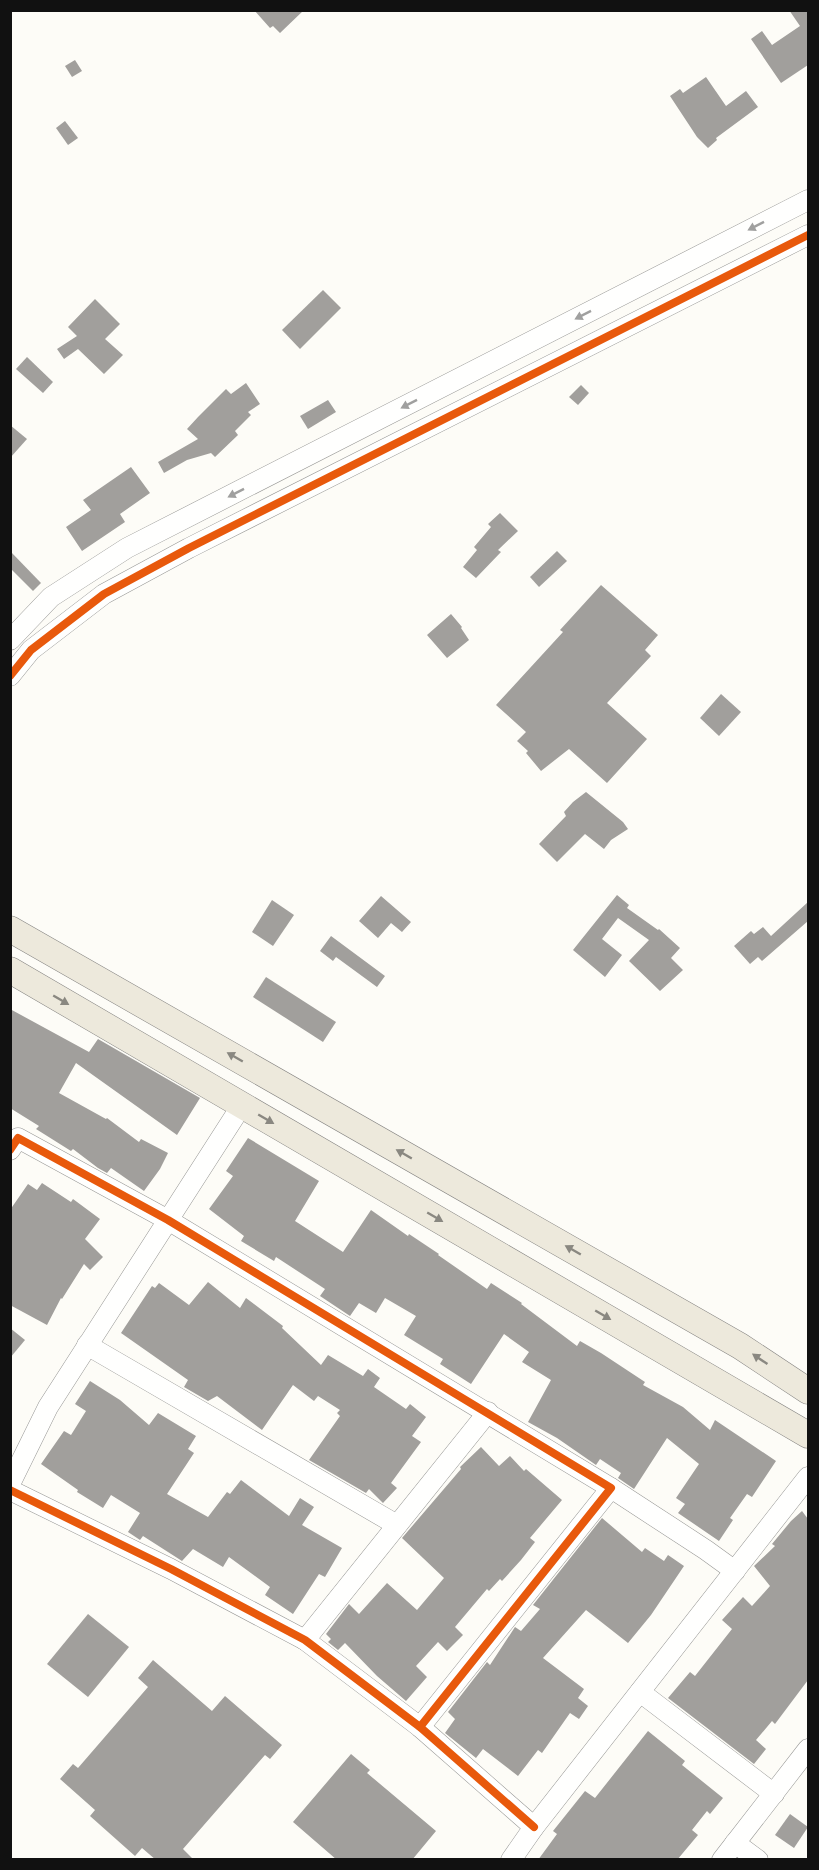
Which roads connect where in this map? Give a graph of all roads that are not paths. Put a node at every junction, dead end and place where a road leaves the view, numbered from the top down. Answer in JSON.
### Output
{"nodes":[{"id":1,"x":808,"y":200,"type":"edge"},
{"id":2,"x":808,"y":235,"type":"edge"},
{"id":3,"x":10,"y":640,"type":"edge"},
{"id":4,"x":10,"y":676,"type":"edge"},
{"id":5,"x":10,"y":928,"type":"edge"},
{"id":6,"x":10,"y":970,"type":"edge"},
{"id":7,"x":242,"y":1104,"type":"junction"},
{"id":8,"x":13,"y":1140,"type":"edge"},
{"id":9,"x":168,"y":1220,"type":"junction"},
{"id":10,"x":87,"y":1346,"type":"junction"},
{"id":11,"x":808,"y":1391,"type":"edge"},
{"id":12,"x":488,"y":1412,"type":"junction"},
{"id":13,"x":808,"y":1435,"type":"edge"},
{"id":14,"x":808,"y":1477,"type":"edge"},
{"id":15,"x":10,"y":1484,"type":"edge"},
{"id":16,"x":611,"y":1488,"type":"junction"},
{"id":17,"x":10,"y":1490,"type":"edge"},
{"id":18,"x":397,"y":1525,"type":"junction"},
{"id":19,"x":735,"y":1571,"type":"junction"},
{"id":20,"x":305,"y":1640,"type":"junction"},
{"id":21,"x":640,"y":1692,"type":"junction"},
{"id":22,"x":420,"y":1727,"type":"junction"},
{"id":23,"x":808,"y":1749,"type":"edge"},
{"id":24,"x":774,"y":1794,"type":"junction"},
{"id":25,"x":534,"y":1827,"type":"junction"},
{"id":26,"x":735,"y":1843,"type":"junction"},
{"id":27,"x":511,"y":1860,"type":"edge"},
{"id":28,"x":723,"y":1860,"type":"edge"},
{"id":29,"x":758,"y":1860,"type":"edge"}],
"edges":[{"from":1,"to":3,"type":"street","one_way":true},
{"from":2,"to":4,"type":"street"},
{"from":11,"to":5,"type":"main road","one_way":true},
{"from":6,"to":7,"type":"main road","one_way":true},
{"from":7,"to":9,"type":"street"},
{"from":7,"to":13,"type":"main road","one_way":true},
{"from":8,"to":9,"type":"street"},
{"from":9,"to":10,"type":"street"},
{"from":9,"to":12,"type":"street"},
{"from":10,"to":15,"type":"street"},
{"from":10,"to":18,"type":"street"},
{"from":12,"to":16,"type":"street"},
{"from":12,"to":18,"type":"street"},
{"from":14,"to":19,"type":"street"},
{"from":16,"to":19,"type":"street"},
{"from":16,"to":22,"type":"street"},
{"from":17,"to":20,"type":"street"},
{"from":18,"to":20,"type":"street"},
{"from":19,"to":21,"type":"street"},
{"from":20,"to":22,"type":"street"},
{"from":21,"to":24,"type":"street"},
{"from":21,"to":25,"type":"street"},
{"from":22,"to":25,"type":"street"},
{"from":23,"to":24,"type":"street"},
{"from":24,"to":26,"type":"street"},
{"from":25,"to":27,"type":"street"},
{"from":26,"to":28,"type":"street"},
{"from":26,"to":29,"type":"street"}]}
